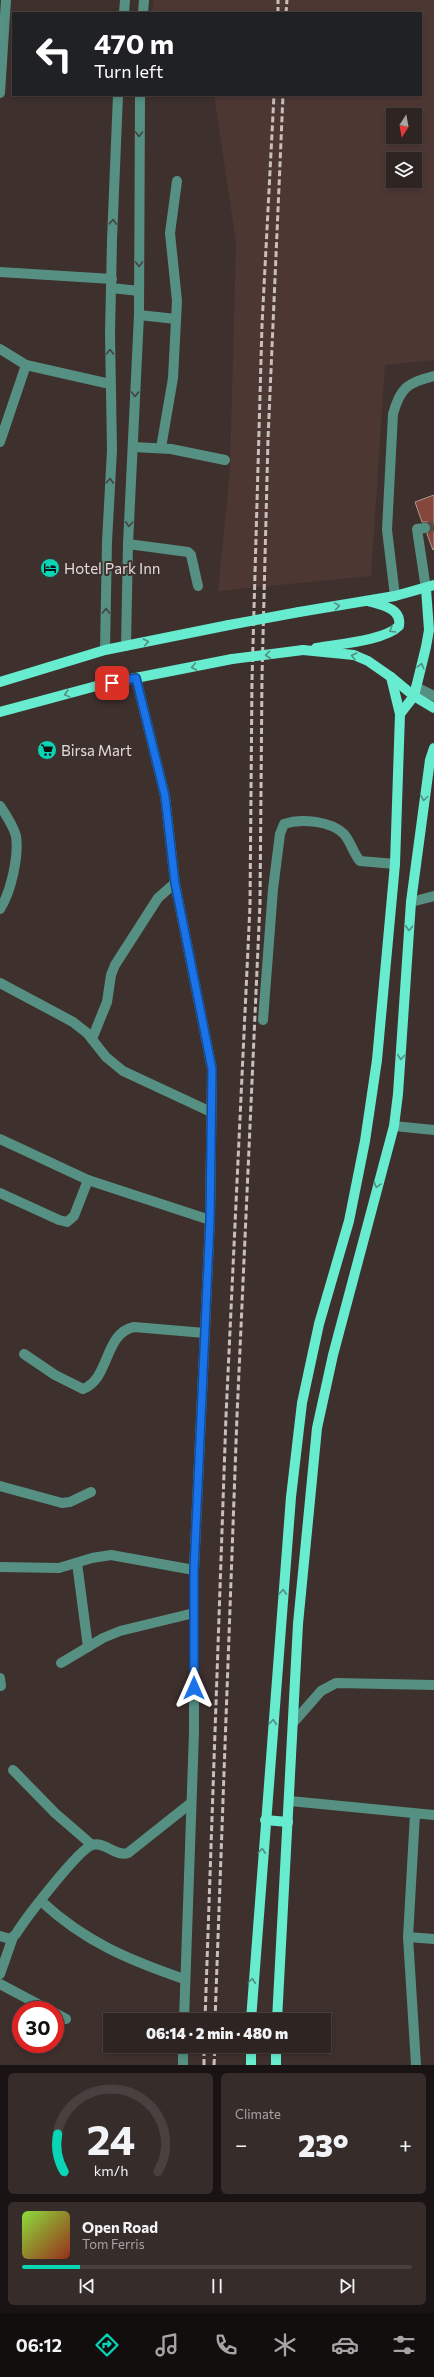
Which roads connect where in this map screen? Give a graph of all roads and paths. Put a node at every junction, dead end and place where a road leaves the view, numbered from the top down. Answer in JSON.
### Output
{"nodes":[{"id":1,"x":6,"y":0,"type":"edge"},
{"id":2,"x":126,"y":0,"type":"edge"},
{"id":3,"x":144,"y":0,"type":"edge"},
{"id":4,"x":124,"y":12,"type":"edge"},
{"id":5,"x":143,"y":12,"type":"edge"},
{"id":6,"x":0,"y":78,"type":"edge"},
{"id":7,"x":0,"y":93,"type":"edge"},
{"id":8,"x":118,"y":96,"type":"edge"},
{"id":9,"x":140,"y":96,"type":"edge"},
{"id":10,"x":177,"y":181,"type":"dead end"},
{"id":11,"x":0,"y":272,"type":"edge"},
{"id":12,"x":111,"y":284,"type":"junction"},
{"id":13,"x":139,"y":291,"type":"junction"},
{"id":14,"x":139,"y":315,"type":"junction"},
{"id":15,"x":176,"y":319,"type":"junction"},
{"id":16,"x":0,"y":349,"type":"edge"},
{"id":17,"x":26,"y":365,"type":"junction"},
{"id":18,"x":434,"y":376,"type":"edge"},
{"id":19,"x":110,"y":384,"type":"junction"},
{"id":20,"x":0,"y":442,"type":"edge"},
{"id":21,"x":133,"y":447,"type":"junction"},
{"id":22,"x":161,"y":448,"type":"junction"},
{"id":23,"x":225,"y":460,"type":"dead end"},
{"id":24,"x":424,"y":528,"type":"dead end"},
{"id":25,"x":128,"y":544,"type":"junction"},
{"id":26,"x":198,"y":586,"type":"dead end"},
{"id":27,"x":430,"y":587,"type":"edge"},
{"id":28,"x":395,"y":596,"type":"junction"},
{"id":29,"x":368,"y":601,"type":"junction"},
{"id":30,"x":431,"y":637,"type":"edge"},
{"id":31,"x":126,"y":646,"type":"junction"},
{"id":32,"x":105,"y":650,"type":"junction"},
{"id":33,"x":303,"y":650,"type":"junction"},
{"id":34,"x":391,"y":677,"type":"junction"},
{"id":35,"x":136,"y":678,"type":"junction"},
{"id":36,"x":0,"y":682,"type":"edge"},
{"id":37,"x":415,"y":691,"type":"junction"},
{"id":38,"x":434,"y":696,"type":"edge"},
{"id":39,"x":434,"y":708,"type":"edge"},
{"id":40,"x":0,"y":712,"type":"edge"},
{"id":41,"x":400,"y":714,"type":"junction"},
{"id":42,"x":434,"y":748,"type":"edge"},
{"id":43,"x":0,"y":806,"type":"edge"},
{"id":44,"x":395,"y":864,"type":"junction"},
{"id":45,"x":175,"y":883,"type":"junction"},
{"id":46,"x":434,"y":896,"type":"edge"},
{"id":47,"x":411,"y":902,"type":"junction"},
{"id":48,"x":0,"y":909,"type":"edge"},
{"id":49,"x":0,"y":983,"type":"edge"},
{"id":50,"x":263,"y":1020,"type":"dead end"},
{"id":51,"x":92,"y":1039,"type":"junction"},
{"id":52,"x":211,"y":1112,"type":"junction"},
{"id":53,"x":394,"y":1126,"type":"junction"},
{"id":54,"x":434,"y":1130,"type":"edge"},
{"id":55,"x":0,"y":1139,"type":"edge"},
{"id":56,"x":88,"y":1180,"type":"junction"},
{"id":57,"x":0,"y":1192,"type":"edge"},
{"id":58,"x":210,"y":1220,"type":"junction"},
{"id":59,"x":205,"y":1333,"type":"junction"},
{"id":60,"x":24,"y":1354,"type":"dead end"},
{"id":61,"x":0,"y":1486,"type":"edge"},
{"id":62,"x":91,"y":1492,"type":"dead end"},
{"id":63,"x":77,"y":1563,"type":"junction"},
{"id":64,"x":0,"y":1568,"type":"edge"},
{"id":65,"x":194,"y":1570,"type":"junction"},
{"id":66,"x":194,"y":1613,"type":"junction"},
{"id":67,"x":88,"y":1647,"type":"junction"},
{"id":68,"x":61,"y":1663,"type":"dead end"},
{"id":69,"x":434,"y":1685,"type":"edge"},
{"id":70,"x":293,"y":1723,"type":"junction"},
{"id":71,"x":13,"y":1770,"type":"dead end"},
{"id":72,"x":290,"y":1801,"type":"junction"},
{"id":73,"x":192,"y":1803,"type":"junction"},
{"id":74,"x":415,"y":1814,"type":"junction"},
{"id":75,"x":434,"y":1815,"type":"edge"},
{"id":76,"x":265,"y":1820,"type":"junction"},
{"id":77,"x":288,"y":1822,"type":"junction"},
{"id":78,"x":92,"y":1845,"type":"junction"},
{"id":79,"x":41,"y":1901,"type":"junction"},
{"id":80,"x":0,"y":1936,"type":"edge"},
{"id":81,"x":13,"y":1937,"type":"junction"},
{"id":82,"x":408,"y":1937,"type":"junction"},
{"id":83,"x":434,"y":1939,"type":"edge"},
{"id":84,"x":0,"y":1974,"type":"edge"},
{"id":85,"x":184,"y":1980,"type":"junction"},
{"id":86,"x":0,"y":1984,"type":"edge"},
{"id":87,"x":32,"y":2001,"type":"edge"},
{"id":88,"x":184,"y":2013,"type":"edge"},
{"id":89,"x":251,"y":2013,"type":"edge"},
{"id":90,"x":278,"y":2013,"type":"edge"},
{"id":91,"x":183,"y":2053,"type":"edge"},
{"id":92,"x":251,"y":2053,"type":"edge"},
{"id":93,"x":276,"y":2053,"type":"edge"},
{"id":94,"x":182,"y":2065,"type":"edge"},
{"id":95,"x":251,"y":2065,"type":"edge"},
{"id":96,"x":276,"y":2065,"type":"edge"},
{"id":97,"x":416,"y":2065,"type":"edge"}],
"edges":[{"from":1,"to":6,"type":"street"},
{"from":2,"to":4,"type":"street"},
{"from":3,"to":5,"type":"street"},
{"from":6,"to":7,"type":"street"},
{"from":12,"to":8,"type":"street","one_way":true},
{"from":9,"to":13,"type":"street","one_way":true},
{"from":10,"to":15,"type":"street"},
{"from":11,"to":12,"type":"street"},
{"from":12,"to":13,"type":"street"},
{"from":19,"to":12,"type":"street","one_way":true},
{"from":13,"to":14,"type":"street"},
{"from":14,"to":15,"type":"street"},
{"from":14,"to":21,"type":"street","one_way":true},
{"from":15,"to":22,"type":"street"},
{"from":16,"to":17,"type":"street"},
{"from":17,"to":19,"type":"street"},
{"from":17,"to":20,"type":"street"},
{"from":18,"to":28,"type":"street"},
{"from":32,"to":19,"type":"street","one_way":true},
{"from":21,"to":22,"type":"street"},
{"from":21,"to":25,"type":"street","one_way":true},
{"from":22,"to":23,"type":"street"},
{"from":24,"to":27,"type":"street"},
{"from":25,"to":26,"type":"street"},
{"from":25,"to":31,"type":"street"},
{"from":27,"to":28,"type":"main road"},
{"from":27,"to":30,"type":"main road"},
{"from":28,"to":29,"type":"main road"},
{"from":31,"to":29,"type":"main road","one_way":true,"bridge":true},
{"from":29,"to":33,"type":"main road","one_way":true},
{"from":37,"to":30,"type":"main road","one_way":true},
{"from":31,"to":32,"type":"main road"},
{"from":32,"to":36,"type":"main road"},
{"from":34,"to":33,"type":"main road","one_way":true},
{"from":33,"to":35,"type":"main road","one_way":true,"bridge":true},
{"from":34,"to":37,"type":"main road"},
{"from":34,"to":41,"type":"main road"},
{"from":35,"to":40,"type":"main road","one_way":true},
{"from":35,"to":45,"type":"street"},
{"from":37,"to":38,"type":"street"},
{"from":37,"to":39,"type":"main road"},
{"from":37,"to":41,"type":"main road"},
{"from":41,"to":44,"type":"main road"},
{"from":42,"to":47,"type":"main road","one_way":true},
{"from":43,"to":48,"type":"street"},
{"from":44,"to":50,"type":"street"},
{"from":76,"to":44,"type":"main road","one_way":true},
{"from":45,"to":51,"type":"street"},
{"from":45,"to":52,"type":"street"},
{"from":46,"to":47,"type":"street"},
{"from":47,"to":53,"type":"main road","one_way":true},
{"from":49,"to":51,"type":"street"},
{"from":51,"to":52,"type":"street"},
{"from":52,"to":58,"type":"street"},
{"from":53,"to":54,"type":"street"},
{"from":53,"to":70,"type":"main road","one_way":true},
{"from":55,"to":56,"type":"street"},
{"from":56,"to":57,"type":"street"},
{"from":56,"to":58,"type":"street"},
{"from":58,"to":59,"type":"street"},
{"from":59,"to":60,"type":"street"},
{"from":59,"to":65,"type":"street"},
{"from":61,"to":62,"type":"street"},
{"from":63,"to":64,"type":"street"},
{"from":63,"to":65,"type":"street"},
{"from":63,"to":67,"type":"street"},
{"from":65,"to":66,"type":"street"},
{"from":66,"to":67,"type":"street"},
{"from":66,"to":73,"type":"street"},
{"from":67,"to":68,"type":"street"},
{"from":69,"to":70,"type":"street"},
{"from":70,"to":72,"type":"main road"},
{"from":71,"to":78,"type":"street"},
{"from":72,"to":74,"type":"street"},
{"from":72,"to":77,"type":"main road"},
{"from":73,"to":78,"type":"street"},
{"from":73,"to":85,"type":"street"},
{"from":74,"to":75,"type":"street"},
{"from":74,"to":82,"type":"street"},
{"from":76,"to":77,"type":"main road"},
{"from":89,"to":76,"type":"main road","one_way":true},
{"from":77,"to":90,"type":"main road"},
{"from":78,"to":79,"type":"street"},
{"from":79,"to":81,"type":"street"},
{"from":79,"to":85,"type":"street"},
{"from":80,"to":81,"type":"street"},
{"from":81,"to":84,"type":"street"},
{"from":82,"to":83,"type":"street"},
{"from":82,"to":97,"type":"street"},
{"from":85,"to":88,"type":"street"},
{"from":86,"to":87,"type":"street"},
{"from":91,"to":94,"type":"street"},
{"from":92,"to":95,"type":"main road"},
{"from":93,"to":96,"type":"main road"}]}
